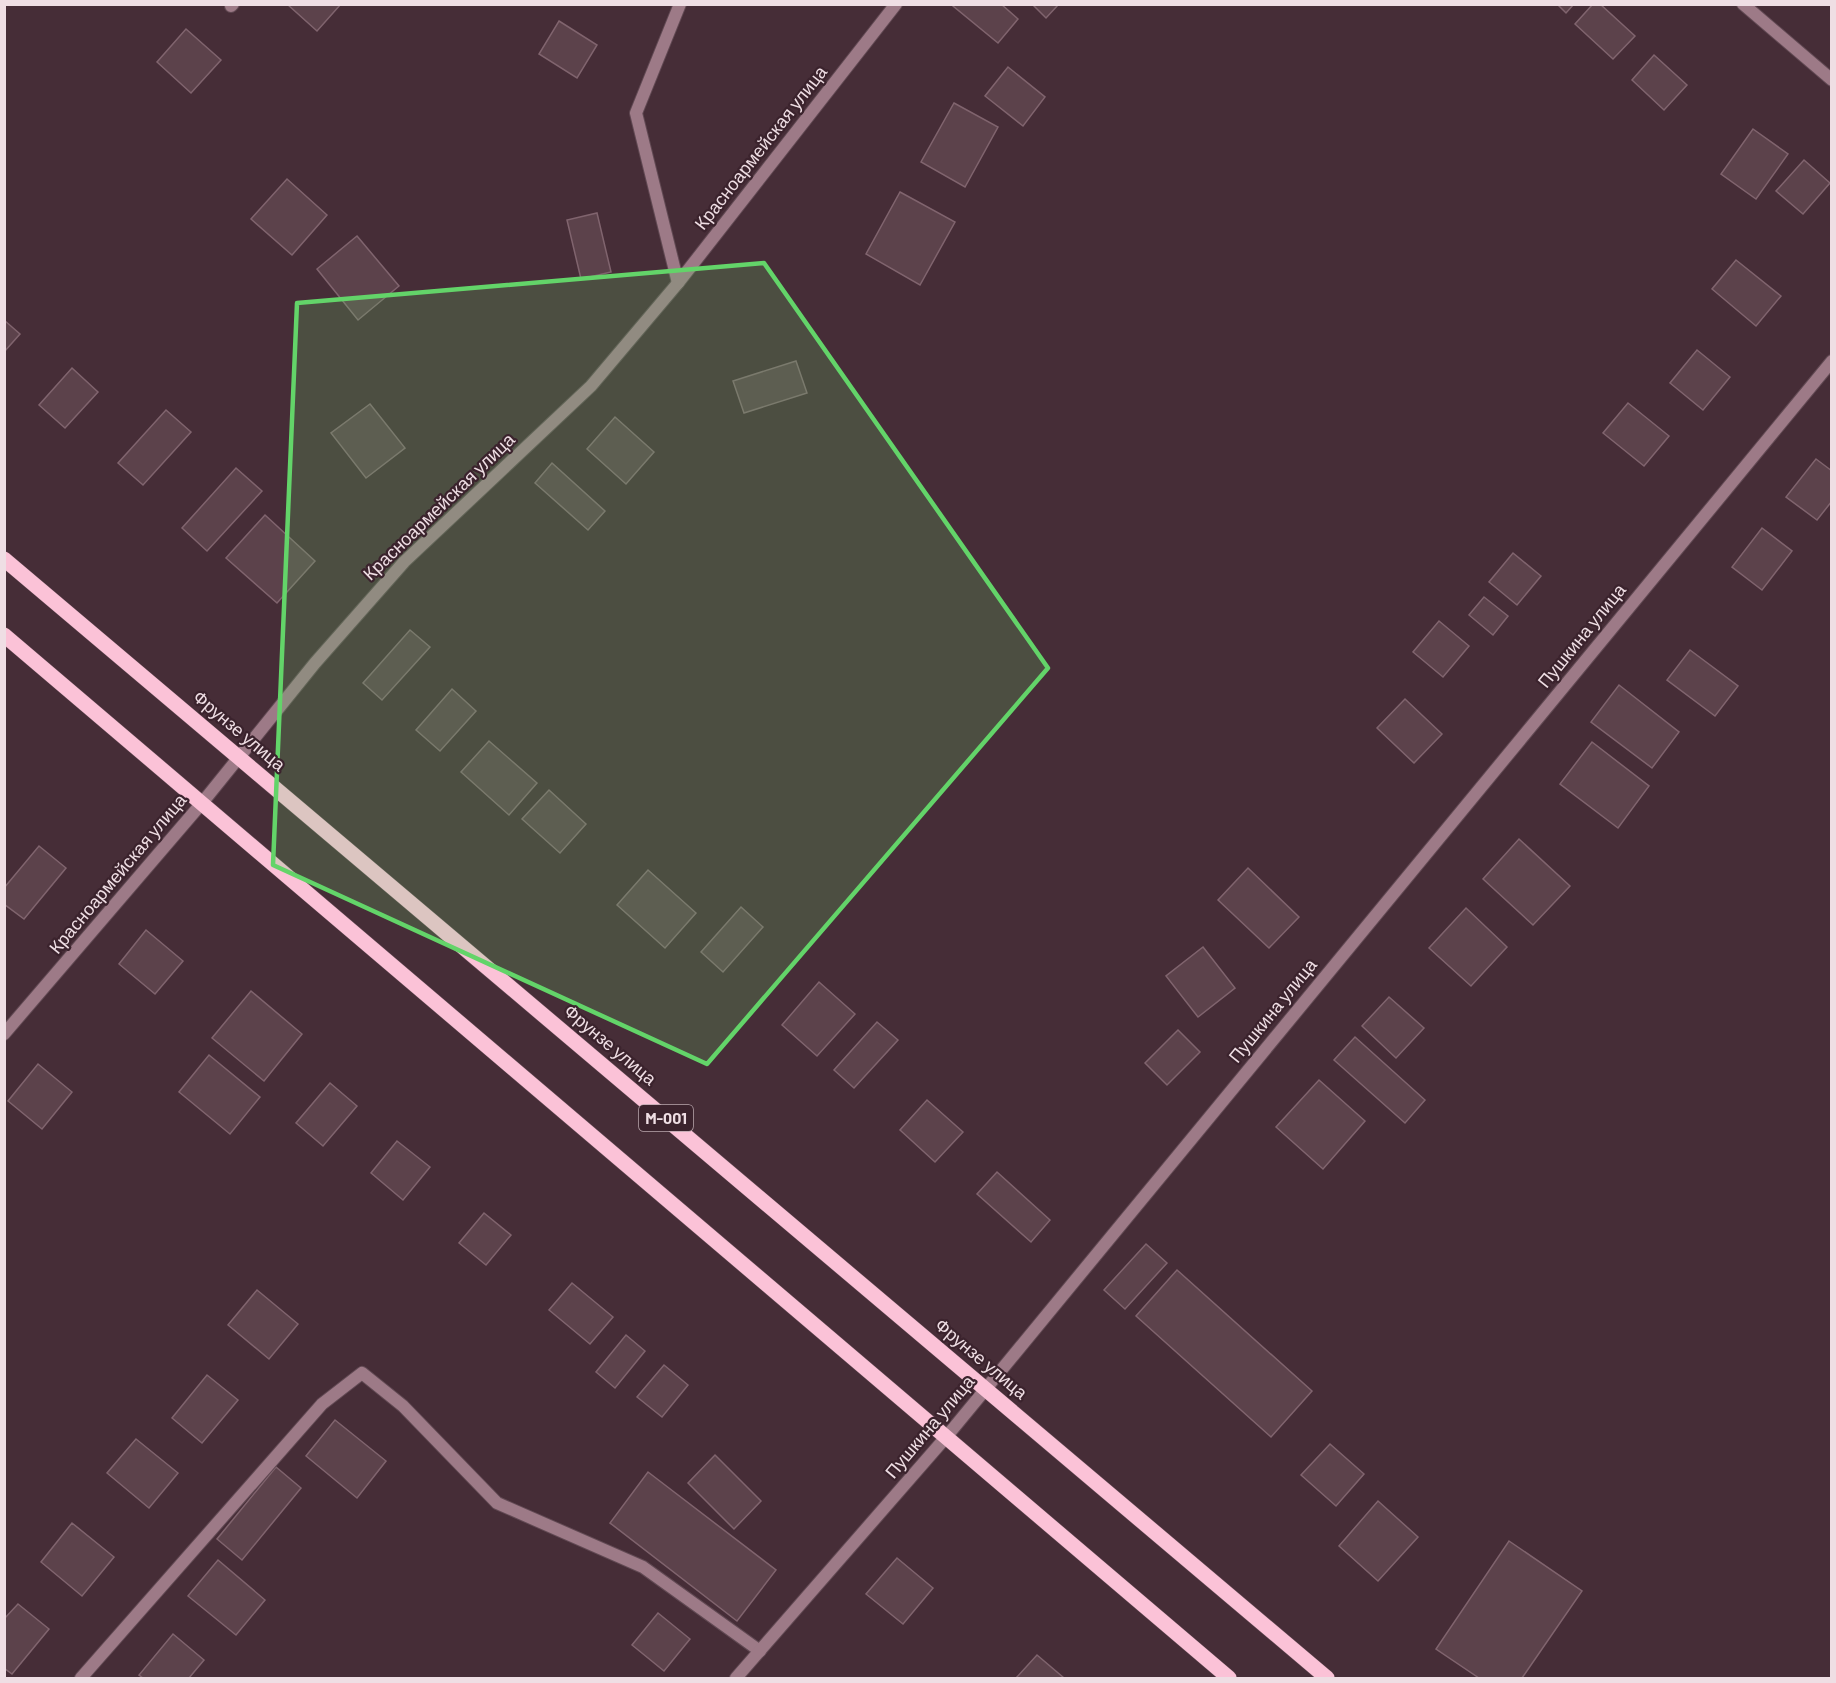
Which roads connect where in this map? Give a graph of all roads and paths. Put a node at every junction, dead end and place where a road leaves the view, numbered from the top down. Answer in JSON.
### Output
{"nodes":[{"id":1,"x":680,"y":4,"type":"edge"},
{"id":2,"x":896,"y":4,"type":"edge"},
{"id":3,"x":1743,"y":4,"type":"edge"},
{"id":4,"x":1832,"y":80,"type":"edge"},
{"id":5,"x":678,"y":283,"type":"junction"},
{"id":6,"x":1832,"y":361,"type":"edge"},
{"id":7,"x":4,"y":559,"type":"edge"},
{"id":8,"x":4,"y":635,"type":"edge"},
{"id":9,"x":240,"y":757,"type":"junction"},
{"id":10,"x":202,"y":803,"type":"junction"},
{"id":11,"x":4,"y":1034,"type":"edge"},
{"id":12,"x":986,"y":1389,"type":"junction"},
{"id":13,"x":947,"y":1437,"type":"junction"},
{"id":14,"x":760,"y":1651,"type":"junction"},
{"id":15,"x":81,"y":1678,"type":"edge"},
{"id":16,"x":736,"y":1678,"type":"edge"},
{"id":17,"x":1229,"y":1678,"type":"edge"},
{"id":18,"x":1327,"y":1678,"type":"edge"}],
"edges":[{"from":1,"to":5,"type":"street"},
{"from":2,"to":5,"type":"street","name":"Красноармейская улица"},
{"from":3,"to":4,"type":"street"},
{"from":5,"to":9,"type":"street","name":"Красноармейская улица"},
{"from":6,"to":12,"type":"street","name":"Пушкина улица"},
{"from":7,"to":9,"type":"main road","name":"Фрунзе улица","number":"M-001"},
{"from":8,"to":10,"type":"main road"},
{"from":9,"to":10,"type":"street","name":"Красноармейская улица"},
{"from":9,"to":12,"type":"main road","name":"Фрунзе улица","number":"M-001"},
{"from":10,"to":11,"type":"street","name":"Красноармейская улица"},
{"from":10,"to":13,"type":"main road"},
{"from":12,"to":13,"type":"street","name":"Пушкина улица"},
{"from":12,"to":18,"type":"main road","name":"Фрунзе улица","number":"M-001"},
{"from":13,"to":14,"type":"street","name":"Пушкина улица"},
{"from":13,"to":17,"type":"main road"},
{"from":14,"to":15,"type":"street"},
{"from":14,"to":16,"type":"street","name":"Пушкина улица"}]}
